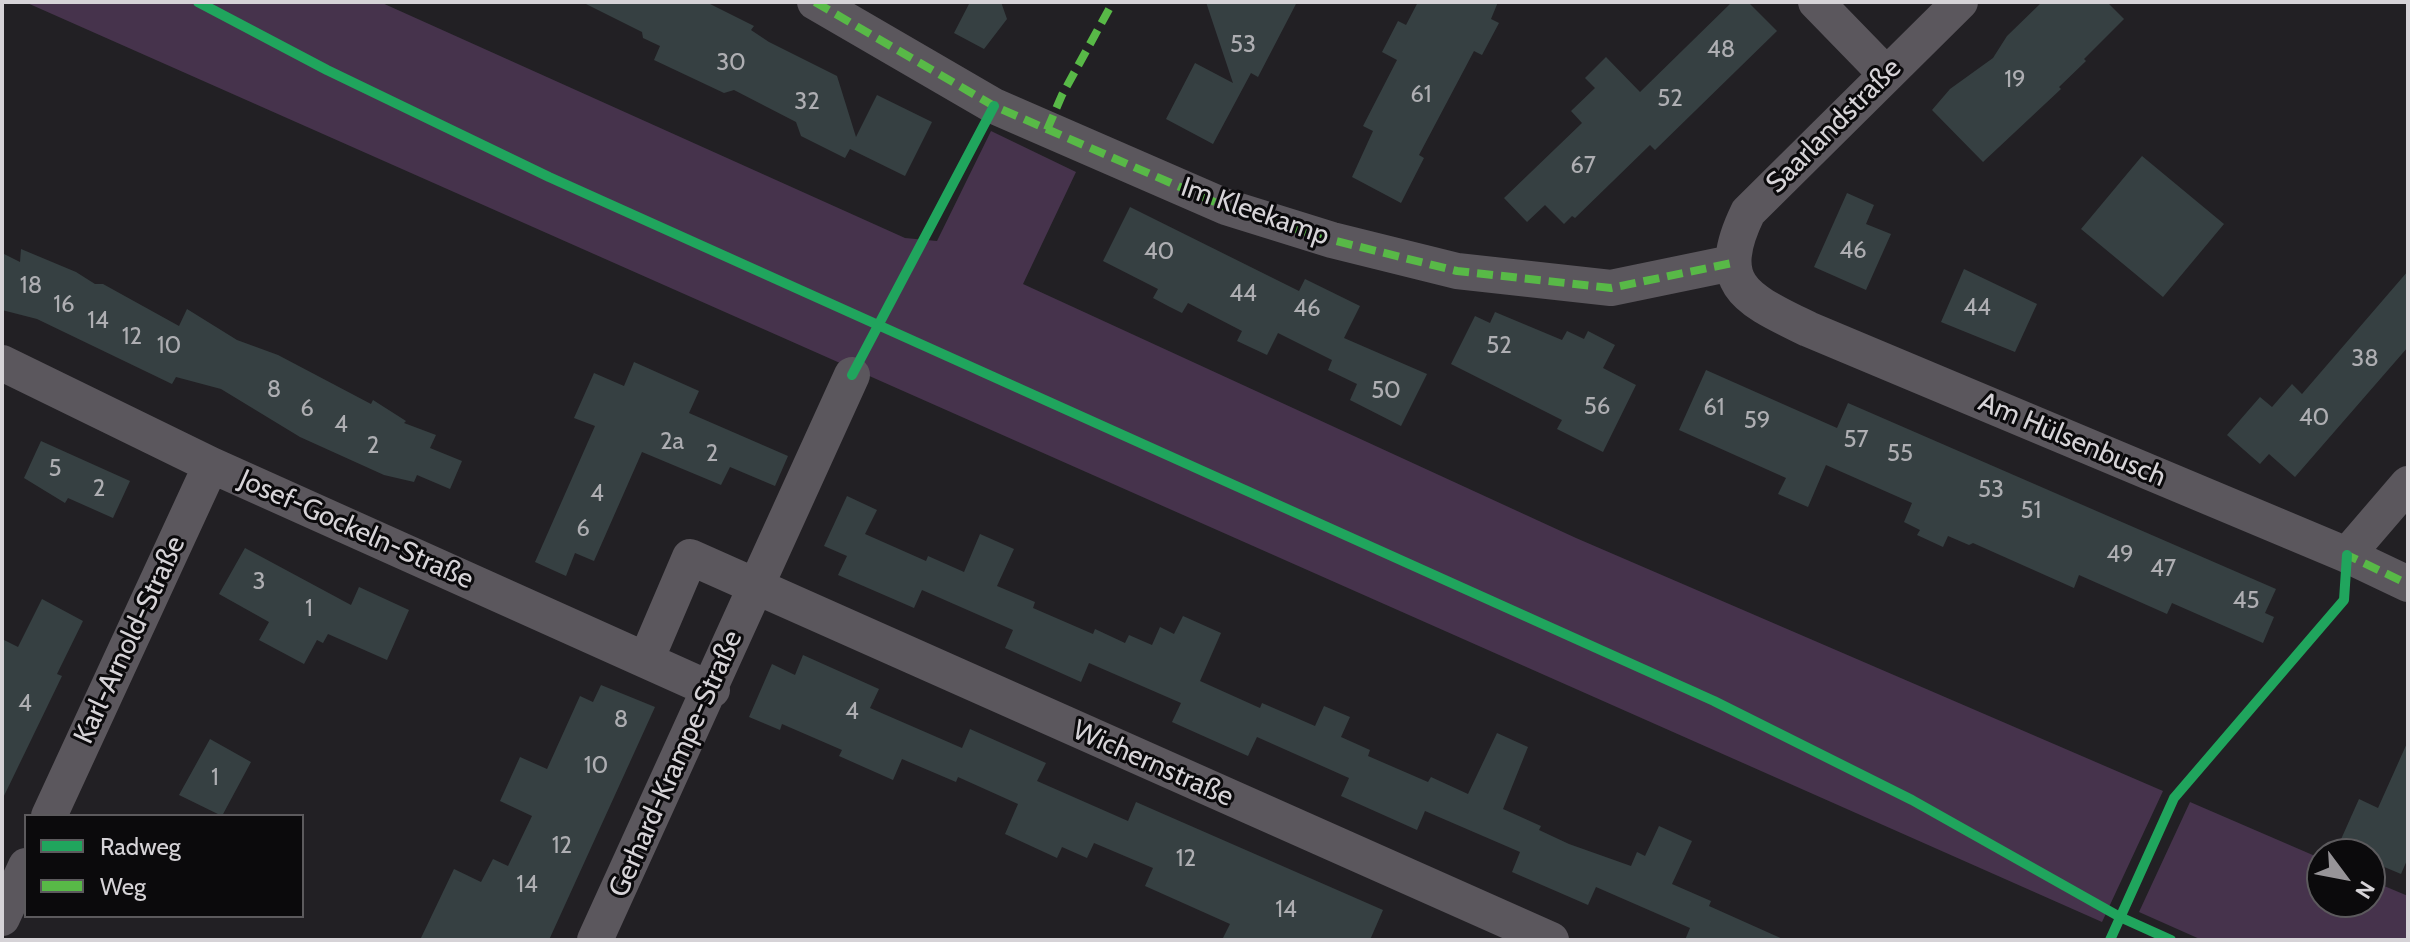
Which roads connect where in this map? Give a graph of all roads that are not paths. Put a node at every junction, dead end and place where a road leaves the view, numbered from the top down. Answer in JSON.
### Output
{"nodes":[{"id":1,"x":815,"y":2,"type":"edge"},
{"id":2,"x":1816,"y":2,"type":"edge"},
{"id":3,"x":1960,"y":2,"type":"edge"},
{"id":4,"x":1886,"y":74,"type":"junction"},
{"id":5,"x":1732,"y":263,"type":"junction"},
{"id":6,"x":2,"y":363,"type":"edge"},
{"id":7,"x":852,"y":375,"type":"dead end"},
{"id":8,"x":211,"y":465,"type":"junction"},
{"id":9,"x":2408,"y":484,"type":"edge"},
{"id":10,"x":2347,"y":555,"type":"junction"},
{"id":11,"x":2408,"y":584,"type":"edge"},
{"id":12,"x":754,"y":587,"type":"junction"},
{"id":13,"x":646,"y":660,"type":"junction"},
{"id":14,"x":712,"y":690,"type":"junction"},
{"id":15,"x":50,"y":814,"type":"edge"},
{"id":16,"x":24,"y":870,"type":"edge"},
{"id":17,"x":2,"y":918,"type":"edge"},
{"id":18,"x":595,"y":940,"type":"edge"},
{"id":19,"x":1551,"y":940,"type":"edge"}],
"edges":[{"from":1,"to":5,"type":"street","name":"Im Kleekamp"},
{"from":2,"to":4,"type":"street"},
{"from":3,"to":4,"type":"street","name":"Saarlandstraße"},
{"from":4,"to":5,"type":"street","name":"Saarlandstraße"},
{"from":5,"to":10,"type":"street","name":"Am Hülsenbusch"},
{"from":6,"to":8,"type":"street","name":"Josef-Gockeln-Straße"},
{"from":7,"to":12,"type":"street","name":"Gerhard-Krampe-Straße"},
{"from":8,"to":13,"type":"street","name":"Josef-Gockeln-Straße"},
{"from":8,"to":15,"type":"street","name":"Karl-Arnold-Straße"},
{"from":9,"to":10,"type":"street"},
{"from":10,"to":11,"type":"street","name":"Am Hülsenbusch"},
{"from":12,"to":13,"type":"street"},
{"from":12,"to":14,"type":"street","name":"Gerhard-Krampe-Straße"},
{"from":12,"to":19,"type":"street","name":"Wichernstraße"},
{"from":13,"to":14,"type":"street","name":"Josef-Gockeln-Straße"},
{"from":14,"to":18,"type":"street","name":"Gerhard-Krampe-Straße"},
{"from":16,"to":17,"type":"street"}]}
